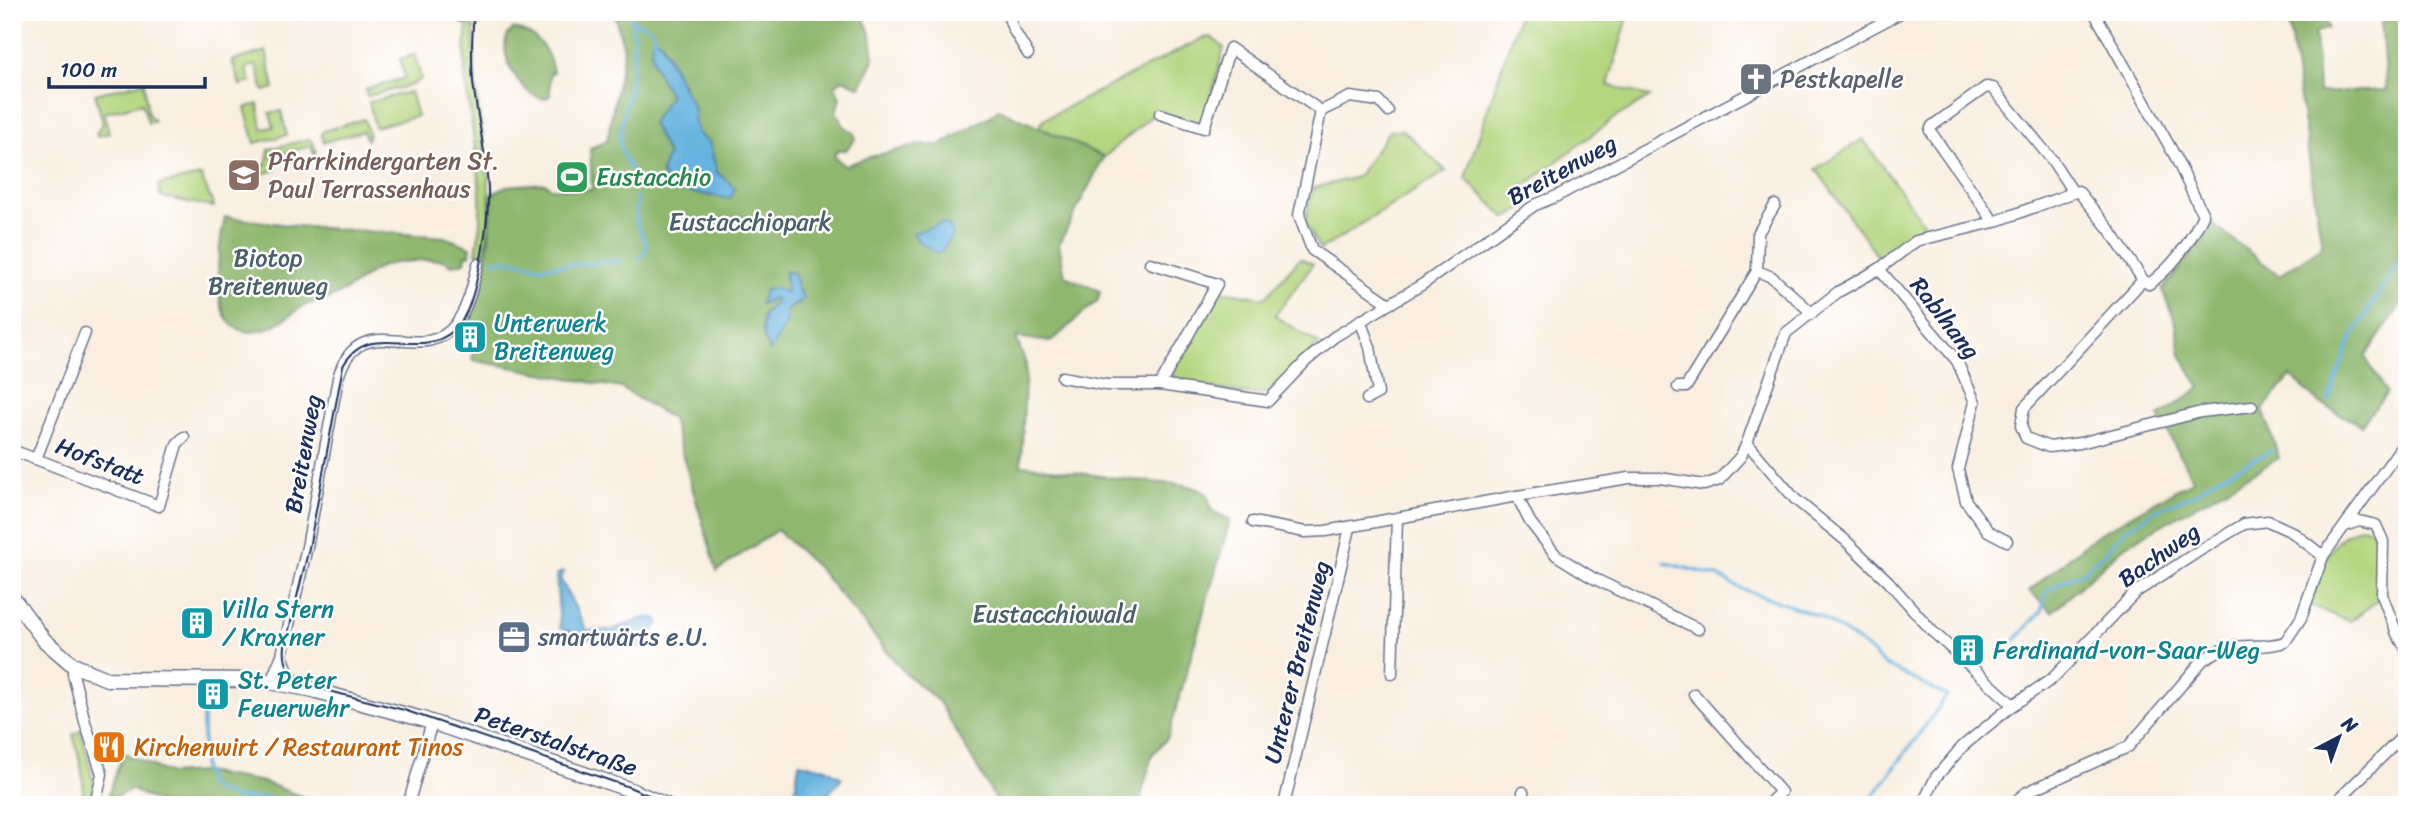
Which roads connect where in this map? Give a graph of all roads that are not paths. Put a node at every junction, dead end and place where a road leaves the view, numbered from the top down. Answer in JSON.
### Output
{"nodes":[{"id":1,"x":1007,"y":12,"type":"edge"},
{"id":2,"x":1902,"y":12,"type":"edge"},
{"id":3,"x":2094,"y":12,"type":"edge"},
{"id":4,"x":1028,"y":54,"type":"dead end"},
{"id":5,"x":1321,"y":111,"type":"junction"},
{"id":6,"x":1388,"y":111,"type":"dead end"},
{"id":7,"x":1160,"y":114,"type":"dead end"},
{"id":8,"x":2073,"y":192,"type":"junction"},
{"id":9,"x":1775,"y":205,"type":"dead end"},
{"id":10,"x":1994,"y":222,"type":"junction"},
{"id":11,"x":1150,"y":263,"type":"dead end"},
{"id":12,"x":478,"y":264,"type":"dead end"},
{"id":13,"x":1879,"y":269,"type":"junction"},
{"id":14,"x":1757,"y":271,"type":"junction"},
{"id":15,"x":2143,"y":280,"type":"junction"},
{"id":16,"x":1388,"y":303,"type":"junction"},
{"id":17,"x":1812,"y":313,"type":"junction"},
{"id":18,"x":1360,"y":320,"type":"junction"},
{"id":19,"x":85,"y":333,"type":"dead end"},
{"id":20,"x":1062,"y":377,"type":"dead end"},
{"id":21,"x":1160,"y":385,"type":"junction"},
{"id":22,"x":1678,"y":387,"type":"dead end"},
{"id":23,"x":1367,"y":399,"type":"dead end"},
{"id":24,"x":2252,"y":406,"type":"dead end"},
{"id":25,"x":184,"y":437,"type":"dead end"},
{"id":26,"x":2407,"y":439,"type":"edge"},
{"id":27,"x":1747,"y":443,"type":"junction"},
{"id":28,"x":12,"y":450,"type":"edge"},
{"id":29,"x":36,"y":459,"type":"junction"},
{"id":30,"x":1517,"y":496,"type":"junction"},
{"id":31,"x":1397,"y":519,"type":"junction"},
{"id":32,"x":1253,"y":522,"type":"dead end"},
{"id":33,"x":2345,"y":526,"type":"junction"},
{"id":34,"x":1350,"y":528,"type":"junction"},
{"id":35,"x":2007,"y":541,"type":"dead end"},
{"id":36,"x":2323,"y":556,"type":"junction"},
{"id":37,"x":12,"y":597,"type":"edge"},
{"id":38,"x":1698,"y":629,"type":"dead end"},
{"id":39,"x":2407,"y":650,"type":"edge"},
{"id":40,"x":282,"y":655,"type":"junction"},
{"id":41,"x":73,"y":665,"type":"junction"},
{"id":42,"x":1392,"y":674,"type":"dead end"},
{"id":43,"x":271,"y":681,"type":"junction"},
{"id":44,"x":305,"y":688,"type":"junction"},
{"id":45,"x":1694,"y":694,"type":"dead end"},
{"id":46,"x":2013,"y":705,"type":"junction"},
{"id":47,"x":432,"y":722,"type":"junction"},
{"id":48,"x":2407,"y":732,"type":"edge"},
{"id":49,"x":1523,"y":792,"type":"dead end"},
{"id":50,"x":95,"y":805,"type":"edge"},
{"id":51,"x":408,"y":805,"type":"edge"},
{"id":52,"x":666,"y":805,"type":"edge"},
{"id":53,"x":1284,"y":805,"type":"edge"},
{"id":54,"x":1526,"y":805,"type":"edge"},
{"id":55,"x":1767,"y":805,"type":"edge"},
{"id":56,"x":1922,"y":805,"type":"edge"},
{"id":57,"x":2011,"y":805,"type":"edge"},
{"id":58,"x":2333,"y":805,"type":"edge"}],
"edges":[{"from":1,"to":4,"type":"street"},
{"from":2,"to":16,"type":"street","name":"Breitenweg"},
{"from":3,"to":15,"type":"street"},
{"from":5,"to":6,"type":"street"},
{"from":5,"to":7,"type":"street"},
{"from":5,"to":16,"type":"street"},
{"from":8,"to":10,"type":"street","name":"Unterer Breitenweg"},
{"from":8,"to":10,"type":"street"},
{"from":8,"to":15,"type":"street"},
{"from":9,"to":14,"type":"street"},
{"from":10,"to":13,"type":"street","name":"Unterer Breitenweg"},
{"from":11,"to":21,"type":"street"},
{"from":12,"to":40,"type":"street","name":"Breitenweg"},
{"from":13,"to":17,"type":"street","name":"Unterer Breitenweg"},
{"from":13,"to":35,"type":"street","name":"Rablhang"},
{"from":14,"to":17,"type":"street"},
{"from":14,"to":22,"type":"street"},
{"from":15,"to":24,"type":"street"},
{"from":16,"to":18,"type":"street","name":"Breitenweg"},
{"from":17,"to":27,"type":"street","name":"Unterer Breitenweg"},
{"from":18,"to":21,"type":"street","name":"Breitenweg"},
{"from":18,"to":23,"type":"street"},
{"from":19,"to":29,"type":"street","name":"Hofstatt"},
{"from":20,"to":21,"type":"street"},
{"from":25,"to":29,"type":"street","name":"Hofstatt"},
{"from":26,"to":33,"type":"street"},
{"from":27,"to":30,"type":"street","name":"Unterer Breitenweg"},
{"from":27,"to":46,"type":"street"},
{"from":28,"to":29,"type":"street","name":"Hofstatt"},
{"from":30,"to":31,"type":"street","name":"Unterer Breitenweg"},
{"from":30,"to":38,"type":"street"},
{"from":31,"to":34,"type":"street","name":"Unterer Breitenweg"},
{"from":31,"to":42,"type":"street"},
{"from":32,"to":34,"type":"street","name":"Unterer Breitenweg"},
{"from":33,"to":36,"type":"street"},
{"from":33,"to":39,"type":"street"},
{"from":34,"to":53,"type":"street","name":"Unterer Breitenweg"},
{"from":36,"to":46,"type":"street","name":"Bachweg"},
{"from":36,"to":57,"type":"street"},
{"from":37,"to":41,"type":"street","name":"Peterstalstraße"},
{"from":40,"to":43,"type":"street","name":"Breitenweg"},
{"from":40,"to":44,"type":"street"},
{"from":41,"to":43,"type":"street","name":"Peterstalstraße"},
{"from":41,"to":50,"type":"street"},
{"from":43,"to":44,"type":"street","name":"Peterstalstraße"},
{"from":44,"to":47,"type":"street","name":"Peterstalstraße"},
{"from":45,"to":55,"type":"street"},
{"from":46,"to":56,"type":"street","name":"Bachweg"},
{"from":47,"to":51,"type":"street"},
{"from":47,"to":52,"type":"street","name":"Peterstalstraße"},
{"from":48,"to":58,"type":"street"},
{"from":49,"to":54,"type":"street"}]}
